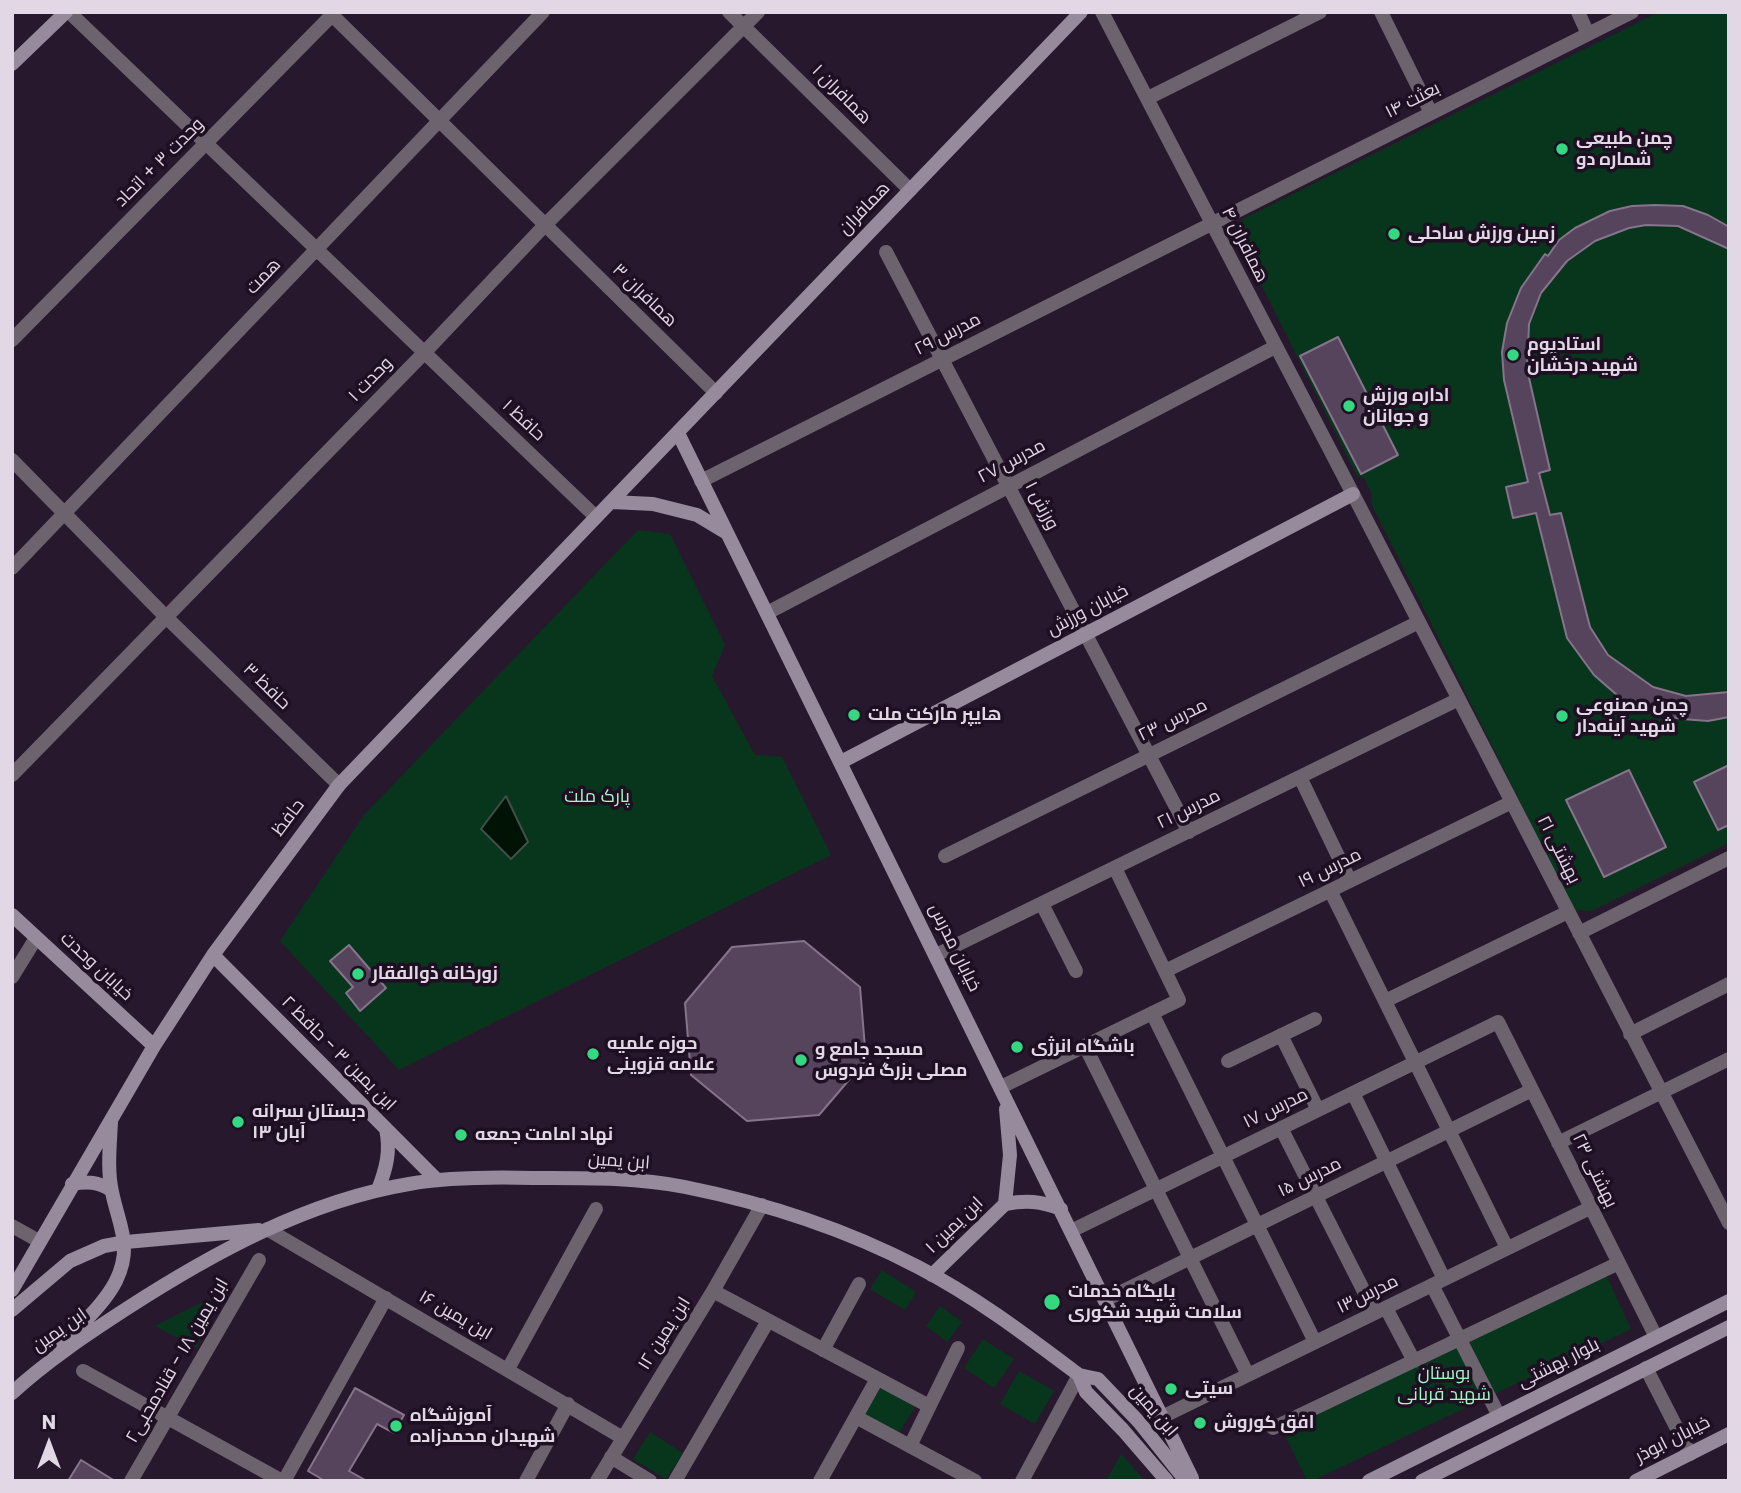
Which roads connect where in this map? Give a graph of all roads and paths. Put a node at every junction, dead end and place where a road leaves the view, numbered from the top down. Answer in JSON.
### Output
{"nodes":[{"id":1,"x":67,"y":12,"type":"edge"},
{"id":2,"x":544,"y":12,"type":"edge"},
{"id":3,"x":729,"y":12,"type":"edge"},
{"id":4,"x":758,"y":12,"type":"edge"},
{"id":5,"x":1081,"y":12,"type":"edge"},
{"id":6,"x":1102,"y":12,"type":"edge"},
{"id":7,"x":1321,"y":12,"type":"edge"},
{"id":8,"x":1381,"y":12,"type":"edge"},
{"id":9,"x":1578,"y":12,"type":"edge"},
{"id":10,"x":1632,"y":12,"type":"edge"},
{"id":11,"x":332,"y":13,"type":"edge"},
{"id":12,"x":744,"y":26,"type":"junction"},
{"id":13,"x":1588,"y":34,"type":"junction"},
{"id":14,"x":12,"y":64,"type":"edge"},
{"id":15,"x":1148,"y":98,"type":"junction"},
{"id":16,"x":1431,"y":113,"type":"junction"},
{"id":17,"x":438,"y":121,"type":"junction"},
{"id":18,"x":206,"y":144,"type":"junction"},
{"id":19,"x":910,"y":190,"type":"junction"},
{"id":20,"x":1212,"y":224,"type":"junction"},
{"id":21,"x":544,"y":226,"type":"junction"},
{"id":22,"x":316,"y":250,"type":"junction"},
{"id":23,"x":886,"y":252,"type":"dead end"},
{"id":24,"x":12,"y":340,"type":"edge"},
{"id":25,"x":1275,"y":346,"type":"junction"},
{"id":26,"x":423,"y":354,"type":"junction"},
{"id":27,"x":942,"y":359,"type":"junction"},
{"id":28,"x":716,"y":393,"type":"junction"},
{"id":29,"x":678,"y":433,"type":"junction"},
{"id":30,"x":12,"y":460,"type":"edge"},
{"id":31,"x":701,"y":481,"type":"junction"},
{"id":32,"x":1008,"y":486,"type":"junction"},
{"id":33,"x":1353,"y":494,"type":"junction"},
{"id":34,"x":612,"y":502,"type":"junction"},
{"id":35,"x":65,"y":514,"type":"junction"},
{"id":36,"x":596,"y":517,"type":"junction"},
{"id":37,"x":727,"y":533,"type":"junction"},
{"id":38,"x":12,"y":568,"type":"edge"},
{"id":39,"x":767,"y":613,"type":"junction"},
{"id":40,"x":166,"y":617,"type":"junction"},
{"id":41,"x":1419,"y":622,"type":"junction"},
{"id":42,"x":1086,"y":634,"type":"junction"},
{"id":43,"x":1459,"y":699,"type":"junction"},
{"id":44,"x":1149,"y":755,"type":"junction"},
{"id":45,"x":841,"y":762,"type":"junction"},
{"id":46,"x":12,"y":775,"type":"edge"},
{"id":47,"x":1300,"y":777,"type":"junction"},
{"id":48,"x":339,"y":785,"type":"junction"},
{"id":49,"x":1511,"y":802,"type":"junction"},
{"id":50,"x":1189,"y":832,"type":"junction"},
{"id":51,"x":944,"y":856,"type":"dead end"},
{"id":52,"x":1729,"y":858,"type":"edge"},
{"id":53,"x":1115,"y":868,"type":"junction"},
{"id":54,"x":1350,"y":881,"type":"junction"},
{"id":55,"x":1330,"y":890,"type":"junction"},
{"id":56,"x":1042,"y":904,"type":"junction"},
{"id":57,"x":1567,"y":912,"type":"junction"},
{"id":58,"x":12,"y":915,"type":"edge"},
{"id":59,"x":1579,"y":933,"type":"junction"},
{"id":60,"x":36,"y":938,"type":"junction"},
{"id":61,"x":213,"y":955,"type":"junction"},
{"id":62,"x":936,"y":955,"type":"junction"},
{"id":63,"x":1076,"y":971,"type":"dead end"},
{"id":64,"x":1165,"y":971,"type":"junction"},
{"id":65,"x":12,"y":977,"type":"edge"},
{"id":66,"x":1729,"y":984,"type":"edge"},
{"id":67,"x":1385,"y":1001,"type":"junction"},
{"id":68,"x":1152,"y":1013,"type":"junction"},
{"id":69,"x":1315,"y":1019,"type":"dead end"},
{"id":70,"x":1498,"y":1022,"type":"joint"},
{"id":71,"x":1630,"y":1034,"type":"junction"},
{"id":72,"x":1281,"y":1035,"type":"junction"},
{"id":73,"x":154,"y":1046,"type":"junction"},
{"id":74,"x":1085,"y":1046,"type":"junction"},
{"id":75,"x":1729,"y":1059,"type":"edge"},
{"id":76,"x":1228,"y":1061,"type":"dead end"},
{"id":77,"x":1416,"y":1062,"type":"junction"},
{"id":78,"x":1001,"y":1087,"type":"junction"},
{"id":79,"x":1532,"y":1090,"type":"junction"},
{"id":80,"x":1353,"y":1093,"type":"junction"},
{"id":81,"x":1660,"y":1093,"type":"junction"},
{"id":82,"x":1318,"y":1110,"type":"junction"},
{"id":83,"x":111,"y":1119,"type":"junction"},
{"id":84,"x":1281,"y":1128,"type":"junction"},
{"id":85,"x":386,"y":1129,"type":"junction"},
{"id":86,"x":1449,"y":1131,"type":"junction"},
{"id":87,"x":1558,"y":1143,"type":"junction"},
{"id":88,"x":1223,"y":1157,"type":"junction"},
{"id":89,"x":1386,"y":1162,"type":"junction"},
{"id":90,"x":437,"y":1180,"type":"junction"},
{"id":91,"x":72,"y":1184,"type":"junction"},
{"id":92,"x":111,"y":1190,"type":"junction"},
{"id":93,"x":1156,"y":1190,"type":"junction"},
{"id":94,"x":378,"y":1191,"type":"junction"},
{"id":95,"x":1316,"y":1196,"type":"junction"},
{"id":96,"x":1005,"y":1204,"type":"junction"},
{"id":97,"x":762,"y":1205,"type":"junction"},
{"id":98,"x":1590,"y":1208,"type":"junction"},
{"id":99,"x":596,"y":1209,"type":"dead end"},
{"id":100,"x":1061,"y":1209,"type":"junction"},
{"id":101,"x":1729,"y":1223,"type":"edge"},
{"id":102,"x":1257,"y":1225,"type":"junction"},
{"id":103,"x":12,"y":1226,"type":"edge"},
{"id":104,"x":267,"y":1229,"type":"junction"},
{"id":105,"x":1071,"y":1231,"type":"junction"},
{"id":106,"x":39,"y":1241,"type":"junction"},
{"id":107,"x":126,"y":1242,"type":"junction"},
{"id":108,"x":1507,"y":1248,"type":"junction"},
{"id":109,"x":1189,"y":1258,"type":"junction"},
{"id":110,"x":259,"y":1259,"type":"dead end"},
{"id":111,"x":1619,"y":1263,"type":"junction"},
{"id":112,"x":932,"y":1275,"type":"junction"},
{"id":113,"x":1438,"y":1282,"type":"junction"},
{"id":114,"x":859,"y":1284,"type":"dead end"},
{"id":115,"x":12,"y":1290,"type":"edge"},
{"id":116,"x":713,"y":1291,"type":"junction"},
{"id":117,"x":386,"y":1298,"type":"junction"},
{"id":118,"x":1105,"y":1300,"type":"junction"},
{"id":119,"x":1729,"y":1301,"type":"edge"},
{"id":120,"x":12,"y":1310,"type":"edge"},
{"id":121,"x":1381,"y":1310,"type":"junction"},
{"id":122,"x":768,"y":1321,"type":"junction"},
{"id":123,"x":1729,"y":1327,"type":"edge"},
{"id":124,"x":1656,"y":1337,"type":"junction"},
{"id":125,"x":1459,"y":1339,"type":"junction"},
{"id":126,"x":1315,"y":1342,"type":"junction"},
{"id":127,"x":958,"y":1348,"type":"dead end"},
{"id":128,"x":823,"y":1350,"type":"junction"},
{"id":129,"x":1414,"y":1361,"type":"junction"},
{"id":130,"x":40,"y":1368,"type":"junction"},
{"id":131,"x":1646,"y":1368,"type":"junction"},
{"id":132,"x":508,"y":1369,"type":"junction"},
{"id":133,"x":83,"y":1371,"type":"dead end"},
{"id":134,"x":1079,"y":1375,"type":"junction"},
{"id":135,"x":1248,"y":1375,"type":"junction"},
{"id":136,"x":877,"y":1379,"type":"junction"},
{"id":137,"x":12,"y":1393,"type":"edge"},
{"id":138,"x":568,"y":1404,"type":"junction"},
{"id":139,"x":929,"y":1406,"type":"junction"},
{"id":140,"x":1499,"y":1416,"type":"junction"},
{"id":141,"x":856,"y":1417,"type":"junction"},
{"id":142,"x":1162,"y":1417,"type":"junction"},
{"id":143,"x":168,"y":1418,"type":"junction"},
{"id":144,"x":1273,"y":1428,"type":"dead end"},
{"id":145,"x":1729,"y":1434,"type":"edge"},
{"id":146,"x":623,"y":1438,"type":"junction"},
{"id":147,"x":911,"y":1444,"type":"junction"},
{"id":148,"x":1690,"y":1454,"type":"junction"},
{"id":149,"x":611,"y":1457,"type":"junction"},
{"id":150,"x":826,"y":1479,"type":"edge"},
{"id":151,"x":131,"y":1481,"type":"edge"},
{"id":152,"x":283,"y":1481,"type":"edge"},
{"id":153,"x":526,"y":1481,"type":"edge"},
{"id":154,"x":597,"y":1481,"type":"edge"},
{"id":155,"x":650,"y":1481,"type":"edge"},
{"id":156,"x":675,"y":1481,"type":"edge"},
{"id":157,"x":975,"y":1481,"type":"edge"},
{"id":158,"x":1022,"y":1481,"type":"edge"},
{"id":159,"x":1167,"y":1481,"type":"edge"},
{"id":160,"x":1186,"y":1481,"type":"edge"},
{"id":161,"x":1193,"y":1481,"type":"edge"},
{"id":162,"x":1369,"y":1481,"type":"edge"},
{"id":163,"x":1422,"y":1481,"type":"edge"},
{"id":164,"x":1636,"y":1481,"type":"edge"}],
"edges":[{"from":1,"to":14,"type":"main road"},
{"from":1,"to":18,"type":"street","name":"حافظ ۱"},
{"from":2,"to":17,"type":"street","name":"همت"},
{"from":3,"to":12,"type":"street","name":"همافران ۱"},
{"from":4,"to":12,"type":"street","name":"وحدت ۱"},
{"from":5,"to":19,"type":"main road","name":"همافران"},
{"from":6,"to":15,"type":"street","name":"همافران ۴"},
{"from":7,"to":15,"type":"street"},
{"from":8,"to":16,"type":"street"},
{"from":9,"to":13,"type":"street"},
{"from":10,"to":13,"type":"street","name":"بعثت ۱۴"},
{"from":11,"to":17,"type":"street","name":"همافران ۳"},
{"from":11,"to":18,"type":"street","name":"وحدت ۳ + اتحاد"},
{"from":12,"to":19,"type":"street","name":"همافران ۱"},
{"from":12,"to":21,"type":"street","name":"وحدت ۱"},
{"from":13,"to":16,"type":"street","name":"بعثت ۱۴"},
{"from":15,"to":20,"type":"street","name":"همافران ۴"},
{"from":16,"to":20,"type":"street","name":"بعثت ۱۴"},
{"from":17,"to":21,"type":"street","name":"همافران ۳"},
{"from":17,"to":22,"type":"street","name":"همت"},
{"from":18,"to":22,"type":"street","name":"حافظ ۱"},
{"from":18,"to":24,"type":"street","name":"وحدت ۳ + اتحاد"},
{"from":19,"to":28,"type":"main road","name":"همافران"},
{"from":20,"to":25,"type":"street","name":"همافران ۴"},
{"from":20,"to":27,"type":"street","name":"مدرس ۲۹"},
{"from":21,"to":26,"type":"street","name":"وحدت ۱"},
{"from":21,"to":28,"type":"street","name":"همافران ۳"},
{"from":22,"to":26,"type":"street","name":"حافظ ۱"},
{"from":22,"to":35,"type":"street","name":"همت"},
{"from":23,"to":27,"type":"street","name":"ورزش ۱"},
{"from":25,"to":32,"type":"street","name":"مدرس ۲۷"},
{"from":25,"to":33,"type":"street","name":"همافران ۴"},
{"from":26,"to":36,"type":"street","name":"حافظ ۱"},
{"from":26,"to":40,"type":"street","name":"وحدت ۱"},
{"from":27,"to":31,"type":"street","name":"مدرس ۲۹"},
{"from":27,"to":32,"type":"street","name":"ورزش ۱"},
{"from":28,"to":29,"type":"main road","name":"همافران"},
{"from":29,"to":31,"type":"main road","name":"خیابان مدرس"},
{"from":29,"to":34,"type":"main road","name":"حافظ"},
{"from":30,"to":35,"type":"street","name":"حافظ ۳"},
{"from":31,"to":37,"type":"main road","name":"خیابان مدرس"},
{"from":32,"to":39,"type":"street","name":"مدرس ۲۷"},
{"from":32,"to":42,"type":"street","name":"ورزش ۱"},
{"from":33,"to":41,"type":"street","name":"بهشتی ۲۱"},
{"from":33,"to":42,"type":"main road","name":"خیابان ورزش"},
{"from":34,"to":36,"type":"main road","name":"حافظ"},
{"from":34,"to":37,"type":"main road"},
{"from":35,"to":38,"type":"street","name":"همت"},
{"from":35,"to":40,"type":"street","name":"حافظ ۳"},
{"from":36,"to":48,"type":"main road","name":"حافظ"},
{"from":37,"to":39,"type":"main road","name":"خیابان مدرس"},
{"from":39,"to":45,"type":"main road","name":"خیابان مدرس"},
{"from":40,"to":46,"type":"street","name":"وحدت ۱"},
{"from":40,"to":48,"type":"street","name":"حافظ ۳"},
{"from":41,"to":43,"type":"street","name":"بهشتی ۲۱"},
{"from":41,"to":44,"type":"street","name":"مدرس ۲۳"},
{"from":42,"to":44,"type":"street","name":"ورزش ۱"},
{"from":42,"to":45,"type":"main road","name":"خیابان ورزش"},
{"from":43,"to":47,"type":"street","name":"مدرس ۲۱"},
{"from":43,"to":49,"type":"street","name":"بهشتی ۲۱"},
{"from":44,"to":50,"type":"street","name":"ورزش ۱"},
{"from":44,"to":51,"type":"street","name":"مدرس ۲۳"},
{"from":45,"to":62,"type":"main road","name":"خیابان مدرس"},
{"from":47,"to":50,"type":"street","name":"مدرس ۲۱"},
{"from":47,"to":54,"type":"street"},
{"from":48,"to":61,"type":"main road","name":"حافظ"},
{"from":49,"to":54,"type":"street","name":"مدرس ۱۹"},
{"from":49,"to":57,"type":"street","name":"بهشتی ۲۱"},
{"from":50,"to":53,"type":"street","name":"مدرس ۲۱"},
{"from":52,"to":59,"type":"street"},
{"from":53,"to":56,"type":"street","name":"مدرس ۲۱"},
{"from":53,"to":64,"type":"street"},
{"from":54,"to":55,"type":"street","name":"مدرس ۱۹"},
{"from":55,"to":64,"type":"street","name":"مدرس ۱۹"},
{"from":55,"to":67,"type":"street"},
{"from":56,"to":62,"type":"street","name":"مدرس ۲۱"},
{"from":56,"to":63,"type":"street"},
{"from":57,"to":59,"type":"street","name":"بهشتی ۲۱"},
{"from":57,"to":67,"type":"street"},
{"from":58,"to":60,"type":"main road","name":"خیابان وحدت"},
{"from":59,"to":71,"type":"street","name":"بهشتی ۲۱"},
{"from":60,"to":65,"type":"street"},
{"from":60,"to":73,"type":"main road","name":"خیابان وحدت"},
{"from":61,"to":73,"type":"main road","name":"حافظ"},
{"from":61,"to":85,"type":"main road","name":"ابن یمین ۳ - حافظ ۲"},
{"from":62,"to":78,"type":"main road","name":"خیابان مدرس"},
{"from":64,"to":68,"type":"street"},
{"from":66,"to":71,"type":"street"},
{"from":67,"to":77,"type":"street"},
{"from":68,"to":74,"type":"street"},
{"from":68,"to":88,"type":"street"},
{"from":69,"to":72,"type":"street"},
{"from":70,"to":77,"type":"street","name":"مدرس ۱۷"},
{"from":70,"to":79,"type":"street","name":"بهشتی ۲۳"},
{"from":71,"to":81,"type":"street","name":"بهشتی ۲۱"},
{"from":72,"to":76,"type":"street"},
{"from":72,"to":82,"type":"street"},
{"from":73,"to":83,"type":"main road","name":"حافظ"},
{"from":74,"to":78,"type":"street"},
{"from":74,"to":93,"type":"street"},
{"from":75,"to":81,"type":"street"},
{"from":77,"to":80,"type":"street","name":"مدرس ۱۷"},
{"from":77,"to":86,"type":"street"},
{"from":78,"to":96,"type":"main road"},
{"from":78,"to":100,"type":"main road","name":"خیابان مدرس"},
{"from":79,"to":86,"type":"street","name":"مدرس ۱۵"},
{"from":79,"to":87,"type":"street","name":"بهشتی ۲۳"},
{"from":80,"to":82,"type":"street","name":"مدرس ۱۷"},
{"from":80,"to":89,"type":"street"},
{"from":81,"to":87,"type":"street"},
{"from":81,"to":101,"type":"street","name":"بهشتی ۲۱"},
{"from":82,"to":84,"type":"street","name":"مدرس ۱۷"},
{"from":83,"to":91,"type":"main road","name":"حافظ"},
{"from":83,"to":92,"type":"main road"},
{"from":84,"to":88,"type":"street","name":"مدرس ۱۷"},
{"from":84,"to":95,"type":"street"},
{"from":85,"to":90,"type":"main road","name":"ابن یمین ۳ - حافظ ۲"},
{"from":85,"to":94,"type":"main road"},
{"from":86,"to":89,"type":"street","name":"مدرس ۱۵"},
{"from":86,"to":108,"type":"street"},
{"from":87,"to":98,"type":"street","name":"بهشتی ۲۳"},
{"from":88,"to":93,"type":"street","name":"مدرس ۱۷"},
{"from":88,"to":102,"type":"street"},
{"from":89,"to":95,"type":"street","name":"مدرس ۱۵"},
{"from":89,"to":113,"type":"street"},
{"from":90,"to":94,"type":"main road","name":"ابن یمین"},
{"from":90,"to":97,"type":"main road","name":"ابن یمین"},
{"from":91,"to":92,"type":"main road"},
{"from":91,"to":106,"type":"main road","name":"حافظ"},
{"from":92,"to":107,"type":"main road"},
{"from":93,"to":105,"type":"street","name":"مدرس ۱۷"},
{"from":93,"to":109,"type":"street"},
{"from":94,"to":104,"type":"main road","name":"ابن یمین"},
{"from":95,"to":102,"type":"street","name":"مدرس ۱۵"},
{"from":95,"to":121,"type":"street"},
{"from":96,"to":100,"type":"main road"},
{"from":96,"to":112,"type":"main road","name":"ابن یمین ۱"},
{"from":97,"to":112,"type":"main road","name":"ابن یمین"},
{"from":97,"to":116,"type":"street","name":"ابن یمین ۱۲"},
{"from":98,"to":108,"type":"street","name":"مدرس۱۳"},
{"from":98,"to":111,"type":"street","name":"بهشتی ۲۳"},
{"from":99,"to":132,"type":"street"},
{"from":100,"to":105,"type":"main road","name":"خیابان مدرس"},
{"from":102,"to":109,"type":"street","name":"مدرس ۱۵"},
{"from":102,"to":126,"type":"street"},
{"from":103,"to":106,"type":"street"},
{"from":104,"to":107,"type":"main road"},
{"from":104,"to":117,"type":"street","name":"ابن یمین ۱۶"},
{"from":104,"to":130,"type":"main road","name":"ابن یمین"},
{"from":105,"to":118,"type":"main road","name":"خیابان مدرس"},
{"from":106,"to":115,"type":"main road","name":"حافظ"},
{"from":107,"to":120,"type":"main road"},
{"from":107,"to":130,"type":"main road"},
{"from":108,"to":113,"type":"street","name":"مدرس۱۳"},
{"from":109,"to":118,"type":"street","name":"مدرس ۱۵"},
{"from":109,"to":135,"type":"street"},
{"from":110,"to":143,"type":"street","name":"ابن یمین ۱۸ - قنادمحبی۲"},
{"from":111,"to":124,"type":"street","name":"بهشتی ۲۳"},
{"from":111,"to":125,"type":"street"},
{"from":112,"to":134,"type":"main road","name":"ابن یمین"},
{"from":113,"to":121,"type":"street","name":"مدرس۱۳"},
{"from":113,"to":125,"type":"street"},
{"from":114,"to":128,"type":"street"},
{"from":116,"to":122,"type":"street"},
{"from":116,"to":146,"type":"street","name":"ابن یمین ۱۲"},
{"from":117,"to":132,"type":"street","name":"ابن یمین ۱۶"},
{"from":117,"to":152,"type":"street"},
{"from":118,"to":142,"type":"main road","name":"خیابان مدرس"},
{"from":119,"to":124,"type":"main road","name":"بلوار بهشتی"},
{"from":121,"to":126,"type":"street","name":"مدرس۱۳"},
{"from":121,"to":129,"type":"street"},
{"from":122,"to":128,"type":"street"},
{"from":122,"to":156,"type":"street"},
{"from":123,"to":131,"type":"main road"},
{"from":124,"to":140,"type":"main road","name":"بلوار بهشتی"},
{"from":125,"to":129,"type":"street"},
{"from":125,"to":140,"type":"street"},
{"from":126,"to":135,"type":"street","name":"مدرس۱۳"},
{"from":127,"to":139,"type":"street"},
{"from":128,"to":136,"type":"street"},
{"from":129,"to":144,"type":"street"},
{"from":130,"to":137,"type":"main road","name":"ابن یمین"},
{"from":131,"to":148,"type":"street"},
{"from":131,"to":163,"type":"main road"},
{"from":132,"to":138,"type":"street","name":"ابن یمین ۱۶"},
{"from":133,"to":143,"type":"street"},
{"from":134,"to":158,"type":"street"},
{"from":134,"to":159,"type":"main road"},
{"from":134,"to":160,"type":"main road","name":"ابن یمین"},
{"from":135,"to":142,"type":"street","name":"مدرس۱۳"},
{"from":136,"to":139,"type":"street"},
{"from":136,"to":141,"type":"street"},
{"from":138,"to":146,"type":"street","name":"ابن یمین ۱۶"},
{"from":138,"to":153,"type":"street"},
{"from":139,"to":147,"type":"street"},
{"from":140,"to":162,"type":"main road","name":"بلوار بهشتی"},
{"from":141,"to":147,"type":"street"},
{"from":141,"to":150,"type":"street"},
{"from":142,"to":161,"type":"main road","name":"خیابان مدرس"},
{"from":143,"to":151,"type":"street","name":"ابن یمین ۱۸ - قنادمحبی۲"},
{"from":143,"to":152,"type":"street"},
{"from":145,"to":148,"type":"main road","name":"خیابان ابوذر"},
{"from":146,"to":149,"type":"street","name":"ابن یمین ۱۲"},
{"from":147,"to":157,"type":"street"},
{"from":148,"to":164,"type":"main road","name":"خیابان ابوذر"},
{"from":149,"to":154,"type":"street","name":"ابن یمین ۱۲"},
{"from":149,"to":155,"type":"street"}]}
